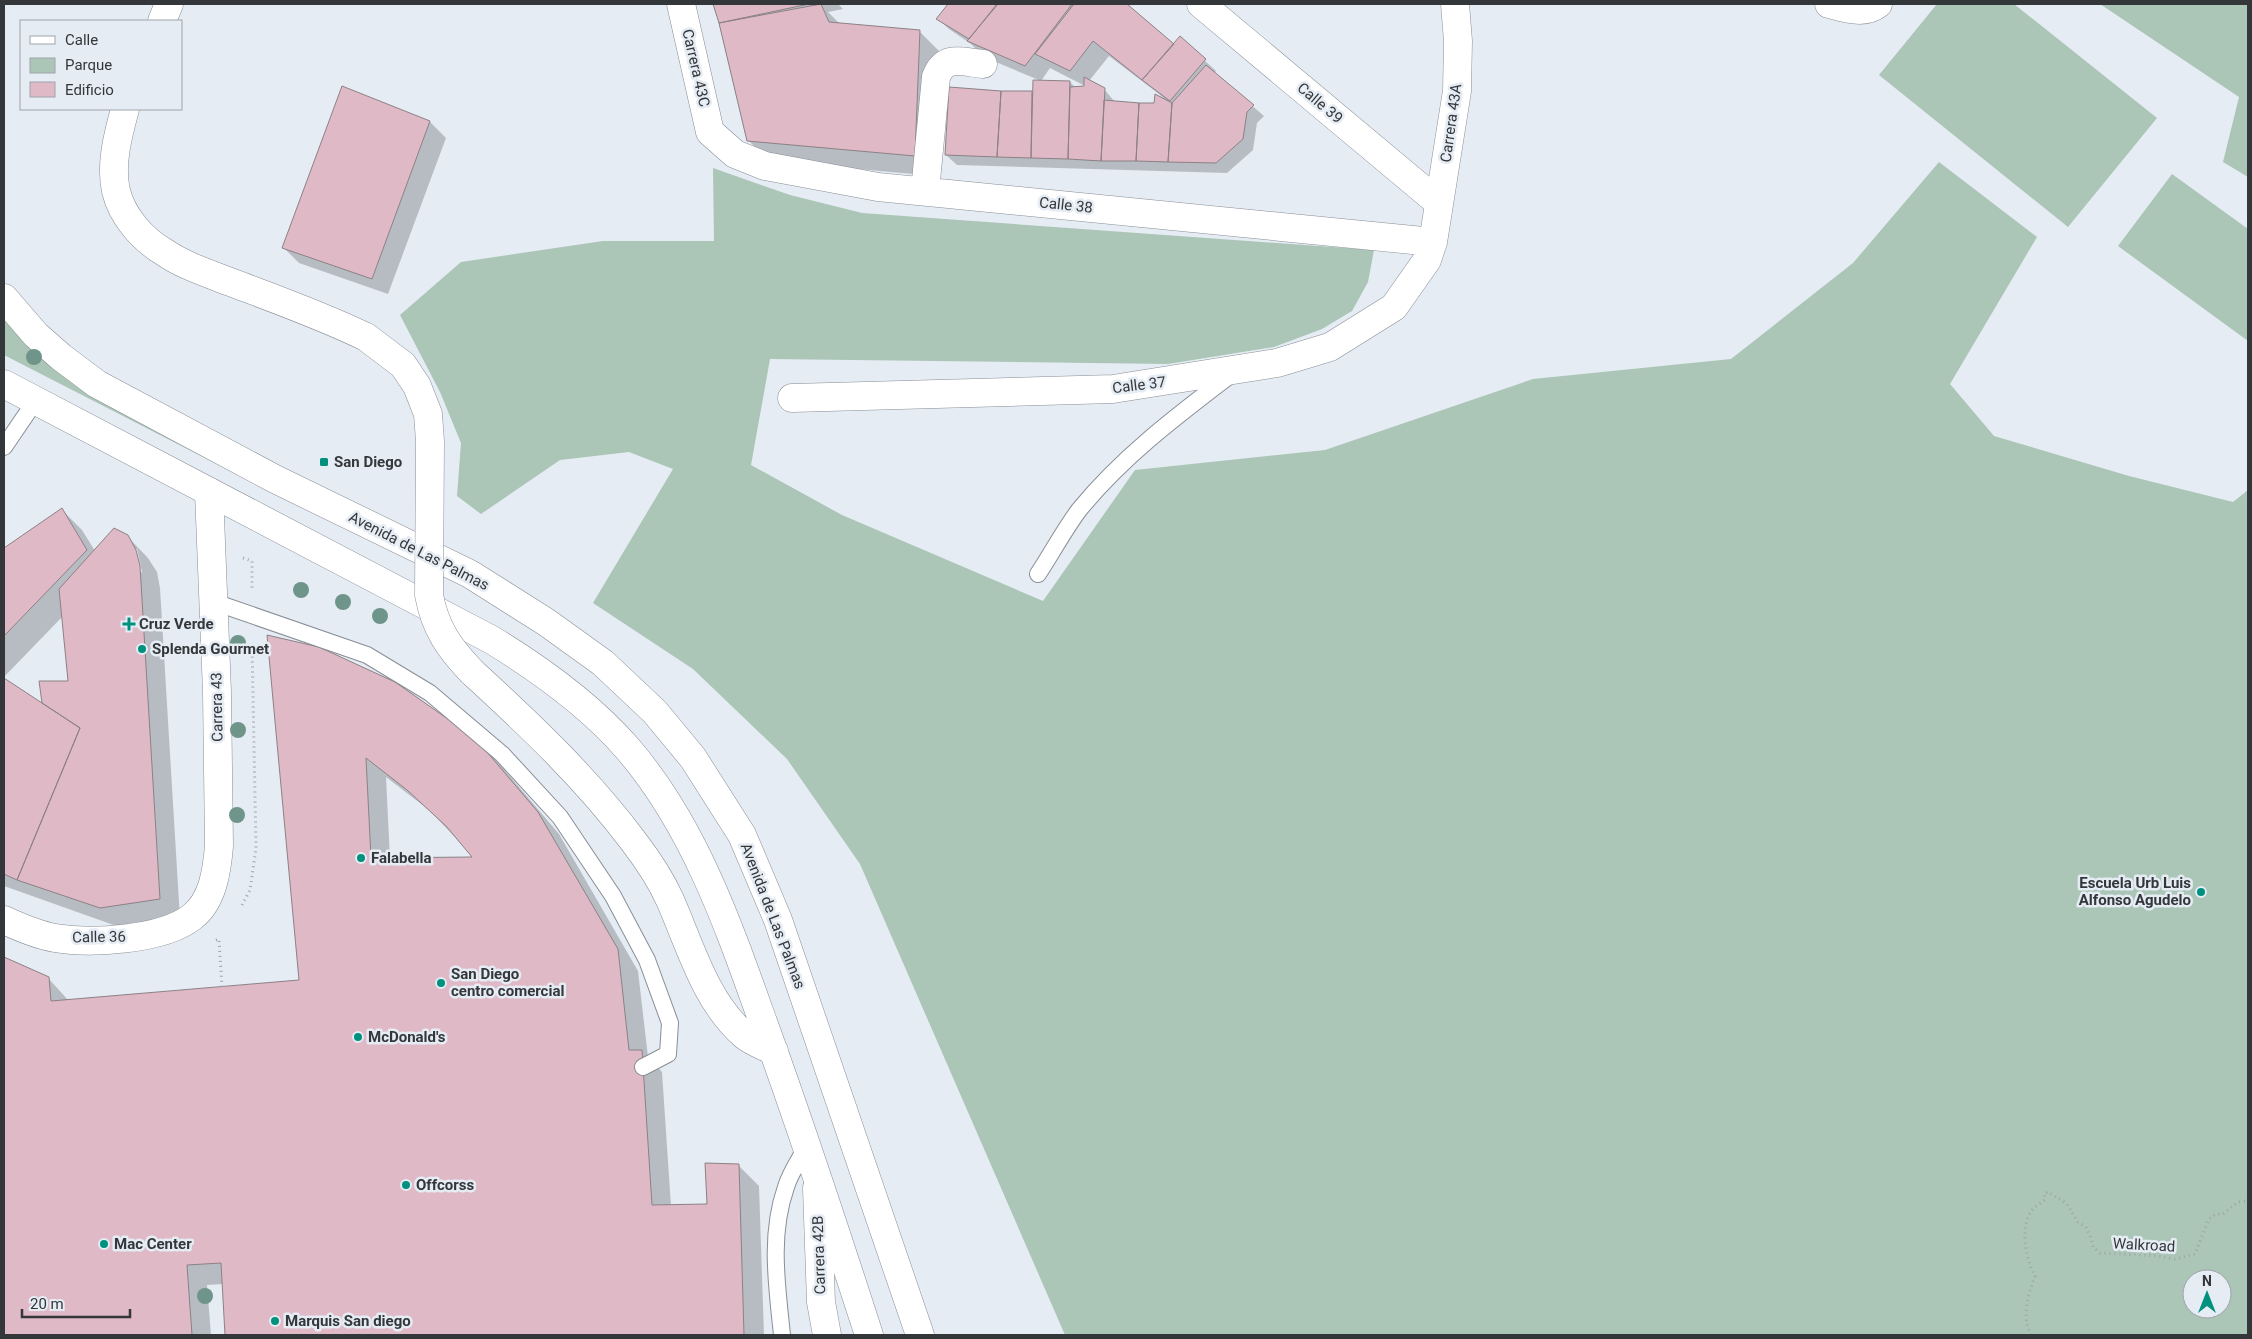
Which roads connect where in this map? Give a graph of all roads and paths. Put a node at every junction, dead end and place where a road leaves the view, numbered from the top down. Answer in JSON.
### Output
{"nodes":[{"id":1,"x":169,"y":4,"type":"edge"},
{"id":2,"x":681,"y":4,"type":"edge"},
{"id":3,"x":1201,"y":4,"type":"edge"},
{"id":4,"x":1455,"y":4,"type":"edge"},
{"id":5,"x":1829,"y":4,"type":"edge"},
{"id":6,"x":1878,"y":4,"type":"edge"},
{"id":7,"x":162,"y":20,"type":"edge"},
{"id":8,"x":982,"y":64,"type":"dead end"},
{"id":9,"x":125,"y":110,"type":"edge"},
{"id":10,"x":710,"y":132,"type":"joint"},
{"id":11,"x":925,"y":191,"type":"junction"},
{"id":12,"x":1439,"y":203,"type":"junction"},
{"id":13,"x":1433,"y":242,"type":"junction"},
{"id":14,"x":4,"y":298,"type":"edge"},
{"id":15,"x":1236,"y":371,"type":"junction"},
{"id":16,"x":4,"y":384,"type":"edge"},
{"id":17,"x":792,"y":398,"type":"dead end"},
{"id":18,"x":36,"y":400,"type":"junction"},
{"id":19,"x":4,"y":447,"type":"edge"},
{"id":20,"x":209,"y":492,"type":"junction"},
{"id":21,"x":1038,"y":574,"type":"dead end"},
{"id":22,"x":214,"y":602,"type":"junction"},
{"id":23,"x":193,"y":916,"type":"joint"},
{"id":24,"x":4,"y":920,"type":"edge"},
{"id":25,"x":211,"y":944,"type":"dead end"},
{"id":26,"x":222,"y":987,"type":"dead end"},
{"id":27,"x":774,"y":1051,"type":"junction"},
{"id":28,"x":644,"y":1067,"type":"dead end"},
{"id":29,"x":807,"y":1146,"type":"junction"},
{"id":30,"x":817,"y":1174,"type":"junction"},
{"id":31,"x":2248,"y":1201,"type":"edge"},
{"id":32,"x":782,"y":1335,"type":"edge"},
{"id":33,"x":827,"y":1335,"type":"edge"},
{"id":34,"x":869,"y":1335,"type":"edge"},
{"id":35,"x":920,"y":1335,"type":"edge"},
{"id":36,"x":2031,"y":1335,"type":"edge"}],
"edges":[{"from":1,"to":7,"type":"main road"},
{"from":2,"to":10,"type":"main road","name":"Carrera 43C"},
{"from":3,"to":12,"type":"main road","name":"Calle 39"},
{"from":4,"to":12,"type":"main road","name":"Carrera 43A"},
{"from":5,"to":6,"type":"main road"},
{"from":8,"to":11,"type":"main road"},
{"from":9,"to":27,"type":"main road","bridge":true},
{"from":10,"to":11,"type":"main road","name":"Calle 38"},
{"from":11,"to":13,"type":"main road","name":"Calle 38"},
{"from":12,"to":13,"type":"main road","name":"Carrera 43A"},
{"from":13,"to":15,"type":"main road","name":"Calle 37"},
{"from":14,"to":35,"type":"main road","name":"Avenida de Las Palmas"},
{"from":15,"to":17,"type":"main road","name":"Calle 37"},
{"from":15,"to":21,"type":"lane"},
{"from":16,"to":18,"type":"main road"},
{"from":18,"to":19,"type":"lane"},
{"from":18,"to":20,"type":"main road"},
{"from":20,"to":22,"type":"main road","name":"Carrera 43"},
{"from":20,"to":27,"type":"main road"},
{"from":22,"to":23,"type":"main road","name":"Carrera 43"},
{"from":22,"to":28,"type":"lane"},
{"from":23,"to":24,"type":"main road","name":"Calle 36"},
{"from":25,"to":26,"type":"path"},
{"from":27,"to":29,"type":"main road"},
{"from":29,"to":30,"type":"main road"},
{"from":29,"to":32,"type":"lane"},
{"from":30,"to":33,"type":"main road","name":"Carrera 42B"},
{"from":30,"to":34,"type":"main road"},
{"from":31,"to":36,"type":"path","name":"Walkroad"}]}
